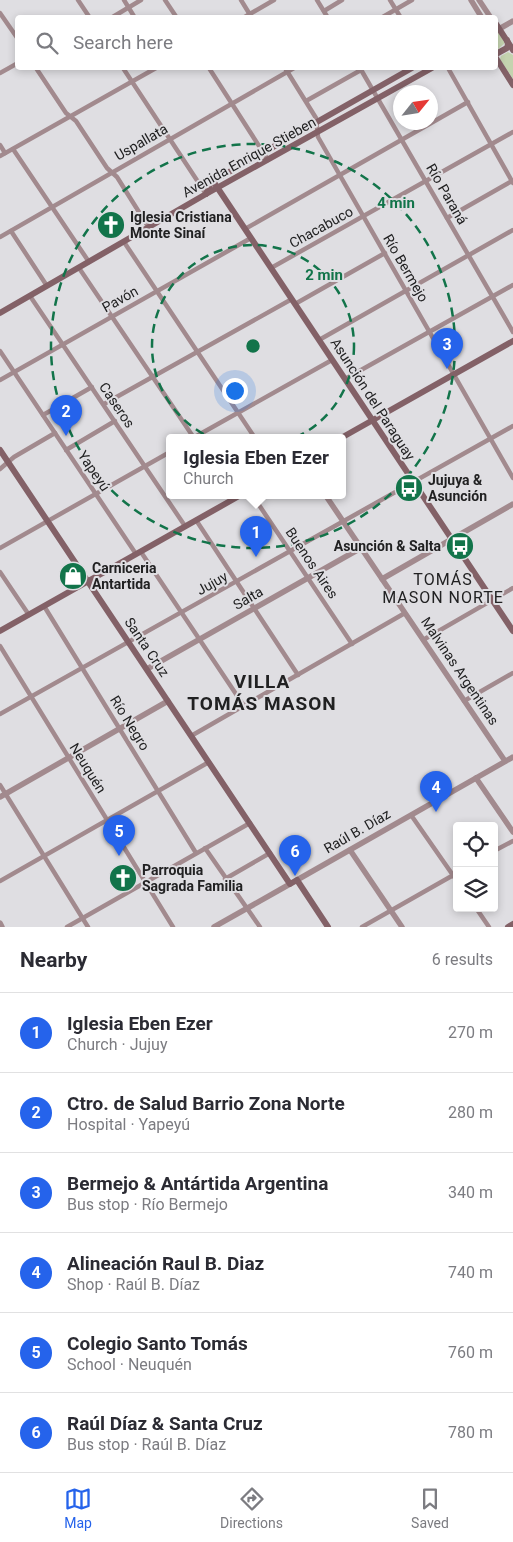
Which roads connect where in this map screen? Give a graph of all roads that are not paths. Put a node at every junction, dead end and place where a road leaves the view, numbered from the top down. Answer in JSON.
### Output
{"nodes":[{"id":1,"x":78,"y":0,"type":"edge"},
{"id":2,"x":124,"y":0,"type":"edge"},
{"id":3,"x":141,"y":0,"type":"edge"},
{"id":4,"x":165,"y":0,"type":"edge"},
{"id":5,"x":241,"y":0,"type":"edge"},
{"id":6,"x":274,"y":0,"type":"edge"},
{"id":7,"x":317,"y":0,"type":"edge"},
{"id":8,"x":342,"y":0,"type":"edge"},
{"id":9,"x":390,"y":0,"type":"edge"},
{"id":10,"x":412,"y":0,"type":"edge"},
{"id":11,"x":470,"y":0,"type":"edge"},
{"id":12,"x":479,"y":0,"type":"edge"},
{"id":13,"x":129,"y":7,"type":"junction"},
{"id":14,"x":396,"y":9,"type":"junction"},
{"id":15,"x":324,"y":11,"type":"junction"},
{"id":16,"x":0,"y":13,"type":"edge"},
{"id":17,"x":88,"y":15,"type":"edge"},
{"id":18,"x":116,"y":15,"type":"edge"},
{"id":19,"x":133,"y":15,"type":"edge"},
{"id":20,"x":174,"y":15,"type":"edge"},
{"id":21,"x":249,"y":15,"type":"edge"},
{"id":22,"x":252,"y":15,"type":"edge"},
{"id":23,"x":326,"y":15,"type":"edge"},
{"id":24,"x":386,"y":15,"type":"edge"},
{"id":25,"x":399,"y":15,"type":"edge"},
{"id":26,"x":480,"y":15,"type":"edge"},
{"id":27,"x":489,"y":15,"type":"edge"},
{"id":28,"x":513,"y":21,"type":"edge"},
{"id":29,"x":498,"y":25,"type":"edge"},
{"id":30,"x":498,"y":26,"type":"edge"},
{"id":31,"x":15,"y":35,"type":"edge"},
{"id":32,"x":507,"y":40,"type":"junction"},
{"id":33,"x":513,"y":50,"type":"edge"},
{"id":34,"x":498,"y":53,"type":"edge"},
{"id":35,"x":498,"y":61,"type":"edge"},
{"id":36,"x":15,"y":64,"type":"edge"},
{"id":37,"x":37,"y":70,"type":"edge"},
{"id":38,"x":124,"y":70,"type":"edge"},
{"id":39,"x":152,"y":70,"type":"edge"},
{"id":40,"x":210,"y":70,"type":"edge"},
{"id":41,"x":286,"y":70,"type":"edge"},
{"id":42,"x":358,"y":70,"type":"edge"},
{"id":43,"x":362,"y":70,"type":"edge"},
{"id":44,"x":409,"y":70,"type":"edge"},
{"id":45,"x":428,"y":70,"type":"edge"},
{"id":46,"x":449,"y":70,"type":"edge"},
{"id":47,"x":0,"y":73,"type":"edge"},
{"id":48,"x":132,"y":81,"type":"junction"},
{"id":49,"x":513,"y":85,"type":"edge"},
{"id":50,"x":374,"y":90,"type":"junction"},
{"id":51,"x":378,"y":98,"type":"junction"},
{"id":52,"x":306,"y":101,"type":"junction"},
{"id":53,"x":468,"y":102,"type":"junction"},
{"id":54,"x":232,"y":103,"type":"junction"},
{"id":55,"x":70,"y":116,"type":"junction"},
{"id":56,"x":317,"y":122,"type":"junction"},
{"id":57,"x":513,"y":132,"type":"edge"},
{"id":58,"x":317,"y":133,"type":"junction"},
{"id":59,"x":170,"y":139,"type":"junction"},
{"id":60,"x":402,"y":139,"type":"junction"},
{"id":61,"x":491,"y":144,"type":"junction"},
{"id":62,"x":0,"y":145,"type":"edge"},
{"id":63,"x":13,"y":149,"type":"junction"},
{"id":64,"x":264,"y":152,"type":"junction"},
{"id":65,"x":5,"y":153,"type":"junction"},
{"id":66,"x":0,"y":156,"type":"edge"},
{"id":67,"x":268,"y":160,"type":"junction"},
{"id":68,"x":112,"y":172,"type":"junction"},
{"id":69,"x":340,"y":175,"type":"junction"},
{"id":70,"x":213,"y":181,"type":"junction"},
{"id":71,"x":426,"y":181,"type":"junction"},
{"id":72,"x":512,"y":182,"type":"edge"},
{"id":73,"x":218,"y":188,"type":"junction"},
{"id":74,"x":206,"y":194,"type":"junction"},
{"id":75,"x":52,"y":207,"type":"junction"},
{"id":76,"x":363,"y":216,"type":"junction"},
{"id":77,"x":447,"y":218,"type":"junction"},
{"id":78,"x":149,"y":228,"type":"junction"},
{"id":79,"x":245,"y":228,"type":"junction"},
{"id":80,"x":513,"y":230,"type":"edge"},
{"id":81,"x":10,"y":231,"type":"junction"},
{"id":82,"x":0,"y":237,"type":"edge"},
{"id":83,"x":251,"y":238,"type":"junction"},
{"id":84,"x":124,"y":242,"type":"junction"},
{"id":85,"x":385,"y":254,"type":"junction"},
{"id":86,"x":469,"y":255,"type":"junction"},
{"id":87,"x":89,"y":262,"type":"junction"},
{"id":88,"x":79,"y":268,"type":"junction"},
{"id":89,"x":271,"y":268,"type":"junction"},
{"id":90,"x":47,"y":286,"type":"junction"},
{"id":91,"x":513,"y":286,"type":"edge"},
{"id":92,"x":156,"y":291,"type":"junction"},
{"id":93,"x":406,"y":291,"type":"junction"},
{"id":94,"x":30,"y":296,"type":"junction"},
{"id":95,"x":493,"y":297,"type":"junction"},
{"id":96,"x":294,"y":301,"type":"junction"},
{"id":97,"x":0,"y":313,"type":"edge"},
{"id":98,"x":112,"y":316,"type":"junction"},
{"id":99,"x":430,"y":332,"type":"junction"},
{"id":100,"x":513,"y":332,"type":"edge"},
{"id":101,"x":319,"y":340,"type":"junction"},
{"id":102,"x":513,"y":341,"type":"edge"},
{"id":103,"x":63,"y":344,"type":"junction"},
{"id":104,"x":0,"y":351,"type":"edge"},
{"id":105,"x":197,"y":352,"type":"junction"},
{"id":106,"x":332,"y":360,"type":"junction"},
{"id":107,"x":14,"y":372,"type":"junction"},
{"id":108,"x":454,"y":375,"type":"junction"},
{"id":109,"x":153,"y":377,"type":"junction"},
{"id":110,"x":345,"y":379,"type":"junction"},
{"id":111,"x":0,"y":380,"type":"edge"},
{"id":112,"x":92,"y":387,"type":"junction"},
{"id":113,"x":104,"y":404,"type":"junction"},
{"id":114,"x":238,"y":413,"type":"junction"},
{"id":115,"x":43,"y":415,"type":"junction"},
{"id":116,"x":115,"y":421,"type":"junction"},
{"id":117,"x":373,"y":421,"type":"junction"},
{"id":118,"x":513,"y":426,"type":"edge"},
{"id":119,"x":55,"y":433,"type":"junction"},
{"id":120,"x":191,"y":434,"type":"edge"},
{"id":121,"x":201,"y":434,"type":"edge"},
{"id":122,"x":252,"y":434,"type":"edge"},
{"id":123,"x":346,"y":435,"type":"edge"},
{"id":124,"x":490,"y":438,"type":"junction"},
{"id":125,"x":0,"y":450,"type":"edge"},
{"id":126,"x":66,"y":450,"type":"junction"},
{"id":127,"x":166,"y":454,"type":"edge"},
{"id":128,"x":8,"y":462,"type":"junction"},
{"id":129,"x":145,"y":466,"type":"junction"},
{"id":130,"x":0,"y":469,"type":"edge"},
{"id":131,"x":513,"y":478,"type":"edge"},
{"id":132,"x":413,"y":482,"type":"junction"},
{"id":133,"x":96,"y":494,"type":"junction"},
{"id":134,"x":166,"y":497,"type":"edge"},
{"id":135,"x":168,"y":499,"type":"edge"},
{"id":136,"x":233,"y":499,"type":"edge"},
{"id":137,"x":255,"y":499,"type":"edge"},
{"id":138,"x":328,"y":499,"type":"edge"},
{"id":139,"x":513,"y":504,"type":"edge"},
{"id":140,"x":196,"y":520,"type":"junction"},
{"id":141,"x":47,"y":521,"type":"junction"},
{"id":142,"x":343,"y":521,"type":"junction"},
{"id":143,"x":186,"y":526,"type":"junction"},
{"id":144,"x":452,"y":539,"type":"junction"},
{"id":145,"x":0,"y":548,"type":"edge"},
{"id":146,"x":361,"y":548,"type":"junction"},
{"id":147,"x":290,"y":552,"type":"junction"},
{"id":148,"x":138,"y":553,"type":"junction"},
{"id":149,"x":0,"y":572,"type":"edge"},
{"id":150,"x":308,"y":578,"type":"junction"},
{"id":151,"x":382,"y":579,"type":"junction"},
{"id":152,"x":88,"y":581,"type":"junction"},
{"id":153,"x":236,"y":582,"type":"junction"},
{"id":154,"x":513,"y":588,"type":"edge"},
{"id":155,"x":492,"y":600,"type":"junction"},
{"id":156,"x":44,"y":606,"type":"junction"},
{"id":157,"x":254,"y":609,"type":"junction"},
{"id":158,"x":182,"y":613,"type":"junction"},
{"id":159,"x":405,"y":613,"type":"junction"},
{"id":160,"x":29,"y":614,"type":"junction"},
{"id":161,"x":0,"y":631,"type":"edge"},
{"id":162,"x":513,"y":631,"type":"edge"},
{"id":163,"x":200,"y":640,"type":"junction"},
{"id":164,"x":423,"y":640,"type":"junction"},
{"id":165,"x":128,"y":642,"type":"junction"},
{"id":166,"x":352,"y":644,"type":"junction"},
{"id":167,"x":0,"y":646,"type":"edge"},
{"id":168,"x":82,"y":668,"type":"junction"},
{"id":169,"x":147,"y":669,"type":"junction"},
{"id":170,"x":513,"y":673,"type":"edge"},
{"id":171,"x":298,"y":675,"type":"junction"},
{"id":172,"x":31,"y":697,"type":"junction"},
{"id":173,"x":168,"y":701,"type":"junction"},
{"id":174,"x":464,"y":701,"type":"junction"},
{"id":175,"x":244,"y":706,"type":"junction"},
{"id":176,"x":0,"y":714,"type":"edge"},
{"id":177,"x":120,"y":728,"type":"junction"},
{"id":178,"x":191,"y":736,"type":"junction"},
{"id":179,"x":513,"y":757,"type":"edge"},
{"id":180,"x":68,"y":758,"type":"junction"},
{"id":181,"x":505,"y":761,"type":"junction"},
{"id":182,"x":209,"y":762,"type":"junction"},
{"id":183,"x":476,"y":778,"type":"junction"},
{"id":184,"x":0,"y":785,"type":"edge"},
{"id":185,"x":158,"y":791,"type":"junction"},
{"id":186,"x":3,"y":795,"type":"edge"},
{"id":187,"x":411,"y":815,"type":"junction"},
{"id":188,"x":107,"y":820,"type":"junction"},
{"id":189,"x":250,"y":822,"type":"junction"},
{"id":190,"x":513,"y":832,"type":"edge"},
{"id":191,"x":513,"y":841,"type":"edge"},
{"id":192,"x":205,"y":848,"type":"junction"},
{"id":193,"x":498,"y":849,"type":"edge"},
{"id":194,"x":350,"y":850,"type":"junction"},
{"id":195,"x":196,"y":853,"type":"junction"},
{"id":196,"x":270,"y":853,"type":"junction"},
{"id":197,"x":44,"y":856,"type":"junction"},
{"id":198,"x":453,"y":871,"type":"edge"},
{"id":199,"x":453,"y":875,"type":"edge"},
{"id":200,"x":225,"y":878,"type":"junction"},
{"id":201,"x":0,"y":881,"type":"edge"},
{"id":202,"x":146,"y":882,"type":"junction"},
{"id":203,"x":294,"y":882,"type":"junction"},
{"id":204,"x":247,"y":908,"type":"junction"},
{"id":205,"x":390,"y":910,"type":"junction"},
{"id":206,"x":479,"y":912,"type":"edge"},
{"id":207,"x":82,"y":918,"type":"junction"},
{"id":208,"x":0,"y":924,"type":"edge"},
{"id":209,"x":513,"y":924,"type":"edge"},
{"id":210,"x":2,"y":927,"type":"edge"},
{"id":211,"x":67,"y":927,"type":"edge"},
{"id":212,"x":88,"y":927,"type":"edge"},
{"id":213,"x":173,"y":927,"type":"edge"},
{"id":214,"x":214,"y":927,"type":"edge"},
{"id":215,"x":260,"y":927,"type":"edge"},
{"id":216,"x":328,"y":927,"type":"edge"},
{"id":217,"x":362,"y":927,"type":"edge"},
{"id":218,"x":402,"y":927,"type":"edge"},
{"id":219,"x":489,"y":927,"type":"edge"},
{"id":220,"x":508,"y":927,"type":"edge"}],
"edges":[{"from":1,"to":17,"type":"street"},
{"from":2,"to":13,"type":"street"},
{"from":3,"to":13,"type":"street"},
{"from":4,"to":20,"type":"street"},
{"from":5,"to":21,"type":"street"},
{"from":6,"to":22,"type":"street"},
{"from":7,"to":15,"type":"street"},
{"from":8,"to":15,"type":"street"},
{"from":9,"to":14,"type":"street"},
{"from":10,"to":14,"type":"street"},
{"from":11,"to":26,"type":"street"},
{"from":12,"to":27,"type":"street"},
{"from":13,"to":18,"type":"street"},
{"from":13,"to":19,"type":"street"},
{"from":14,"to":24,"type":"street"},
{"from":14,"to":25,"type":"street"},
{"from":15,"to":23,"type":"street"},
{"from":16,"to":31,"type":"street"},
{"from":28,"to":29,"type":"street"},
{"from":30,"to":32,"type":"main road"},
{"from":32,"to":33,"type":"main road"},
{"from":32,"to":34,"type":"main road"},
{"from":35,"to":49,"type":"main road"},
{"from":36,"to":47,"type":"street"},
{"from":37,"to":55,"type":"street"},
{"from":38,"to":48,"type":"street"},
{"from":39,"to":48,"type":"street"},
{"from":40,"to":54,"type":"street"},
{"from":41,"to":52,"type":"street","name":"Río Bermejo"},
{"from":41,"to":54,"type":"street","name":"Uspallata"},
{"from":42,"to":52,"type":"street"},
{"from":43,"to":50,"type":"street","name":"Río Paraná"},
{"from":44,"to":50,"type":"main road","name":"Avenida Enrique Stieben"},
{"from":45,"to":51,"type":"main road","name":"Avenida Enrique Stieben"},
{"from":46,"to":53,"type":"street"},
{"from":48,"to":55,"type":"street"},
{"from":48,"to":59,"type":"street"},
{"from":50,"to":51,"type":"street","name":"Río Paraná"},
{"from":50,"to":56,"type":"main road","name":"Avenida Enrique Stieben"},
{"from":51,"to":58,"type":"main road","name":"Avenida Enrique Stieben"},
{"from":51,"to":60,"type":"street","name":"Río Paraná"},
{"from":52,"to":56,"type":"street","name":"Río Bermejo"},
{"from":53,"to":60,"type":"street"},
{"from":53,"to":61,"type":"street"},
{"from":54,"to":59,"type":"street","name":"Uspallata"},
{"from":54,"to":64,"type":"street"},
{"from":55,"to":63,"type":"street"},
{"from":55,"to":68,"type":"street"},
{"from":56,"to":58,"type":"street","name":"Río Bermejo"},
{"from":56,"to":64,"type":"main road","name":"Avenida Enrique Stieben"},
{"from":57,"to":61,"type":"street","name":"Chacabuco"},
{"from":58,"to":67,"type":"main road","name":"Avenida Enrique Stieben"},
{"from":58,"to":69,"type":"street","name":"Río Bermejo"},
{"from":59,"to":68,"type":"street","name":"Uspallata"},
{"from":59,"to":74,"type":"street"},
{"from":60,"to":69,"type":"street"},
{"from":60,"to":71,"type":"street","name":"Río Paraná"},
{"from":61,"to":71,"type":"street","name":"Chacabuco"},
{"from":61,"to":72,"type":"street"},
{"from":62,"to":65,"type":"street"},
{"from":63,"to":65,"type":"street"},
{"from":63,"to":75,"type":"street"},
{"from":64,"to":67,"type":"street"},
{"from":64,"to":70,"type":"main road","name":"Avenida Enrique Stieben"},
{"from":65,"to":66,"type":"street"},
{"from":67,"to":73,"type":"main road","name":"Avenida Enrique Stieben"},
{"from":68,"to":75,"type":"street","name":"Uspallata"},
{"from":68,"to":78,"type":"street"},
{"from":69,"to":76,"type":"street","name":"Río Bermejo"},
{"from":69,"to":79,"type":"street"},
{"from":70,"to":73,"type":"main road","name":"Asunción del Paraguay"},
{"from":70,"to":74,"type":"main road"},
{"from":71,"to":76,"type":"street","name":"Chacabuco"},
{"from":71,"to":77,"type":"street","name":"Río Paraná"},
{"from":72,"to":77,"type":"street"},
{"from":73,"to":74,"type":"main road","name":"Avenida Enrique Stieben"},
{"from":73,"to":79,"type":"main road","name":"Asunción del Paraguay"},
{"from":74,"to":78,"type":"main road","name":"Avenida Enrique Stieben"},
{"from":75,"to":81,"type":"street","name":"Uspallata"},
{"from":75,"to":87,"type":"street"},
{"from":76,"to":85,"type":"street","name":"Río Bermejo"},
{"from":76,"to":89,"type":"street","name":"Chacabuco"},
{"from":77,"to":86,"type":"street","name":"Río Paraná"},
{"from":78,"to":84,"type":"main road","name":"Avenida Enrique Stieben"},
{"from":79,"to":83,"type":"main road","name":"Asunción del Paraguay"},
{"from":80,"to":86,"type":"street"},
{"from":81,"to":82,"type":"street","name":"Uspallata"},
{"from":81,"to":90,"type":"street"},
{"from":83,"to":89,"type":"main road","name":"Asunción del Paraguay"},
{"from":83,"to":92,"type":"street","name":"Pavón"},
{"from":84,"to":87,"type":"main road","name":"Avenida Enrique Stieben"},
{"from":84,"to":92,"type":"street"},
{"from":85,"to":93,"type":"street","name":"Río Bermejo"},
{"from":85,"to":96,"type":"street"},
{"from":86,"to":93,"type":"street"},
{"from":86,"to":95,"type":"street","name":"Río Paraná"},
{"from":87,"to":88,"type":"main road","name":"Avenida Enrique Stieben"},
{"from":88,"to":90,"type":"main road","name":"Avenida Enrique Stieben"},
{"from":88,"to":98,"type":"street"},
{"from":89,"to":96,"type":"main road","name":"Asunción del Paraguay"},
{"from":90,"to":94,"type":"main road","name":"Avenida Enrique Stieben"},
{"from":91,"to":95,"type":"street"},
{"from":92,"to":98,"type":"street","name":"Pavón"},
{"from":92,"to":105,"type":"street"},
{"from":93,"to":99,"type":"street","name":"Río Bermejo"},
{"from":93,"to":101,"type":"street"},
{"from":94,"to":97,"type":"main road","name":"Avenida Enrique Stieben"},
{"from":94,"to":103,"type":"street","name":"Caseros"},
{"from":95,"to":99,"type":"street"},
{"from":95,"to":100,"type":"street","name":"Río Paraná"},
{"from":96,"to":101,"type":"main road","name":"Asunción del Paraguay"},
{"from":96,"to":105,"type":"street"},
{"from":98,"to":103,"type":"street","name":"Pavón"},
{"from":98,"to":109,"type":"street"},
{"from":99,"to":108,"type":"street","name":"Río Bermejo"},
{"from":99,"to":110,"type":"street"},
{"from":101,"to":106,"type":"main road","name":"Asunción del Paraguay"},
{"from":102,"to":108,"type":"main road"},
{"from":103,"to":107,"type":"street","name":"Pavón"},
{"from":103,"to":112,"type":"street","name":"Caseros"},
{"from":104,"to":107,"type":"street","name":"Yapeyú"},
{"from":105,"to":109,"type":"street"},
{"from":105,"to":114,"type":"street"},
{"from":106,"to":110,"type":"main road","name":"Asunción del Paraguay"},
{"from":106,"to":114,"type":"street"},
{"from":107,"to":111,"type":"street","name":"Pavón"},
{"from":107,"to":115,"type":"street","name":"Yapeyú"},
{"from":108,"to":117,"type":"main road"},
{"from":108,"to":124,"type":"street","name":"Río Bermejo"},
{"from":109,"to":113,"type":"street"},
{"from":109,"to":120,"type":"street"},
{"from":110,"to":117,"type":"main road","name":"Asunción del Paraguay"},
{"from":112,"to":113,"type":"street","name":"Caseros"},
{"from":112,"to":115,"type":"street"},
{"from":113,"to":116,"type":"street","name":"Caseros"},
{"from":114,"to":121,"type":"street"},
{"from":114,"to":122,"type":"street"},
{"from":115,"to":119,"type":"street","name":"Yapeyú"},
{"from":116,"to":126,"type":"street"},
{"from":116,"to":129,"type":"street","name":"Caseros"},
{"from":117,"to":123,"type":"main road"},
{"from":117,"to":132,"type":"main road","name":"Asunción del Paraguay"},
{"from":118,"to":124,"type":"street","name":"Jujuy"},
{"from":119,"to":126,"type":"street","name":"Yapeyú"},
{"from":119,"to":128,"type":"street"},
{"from":124,"to":131,"type":"street","name":"Río Bermejo"},
{"from":124,"to":132,"type":"street","name":"Jujuy"},
{"from":125,"to":128,"type":"main road","name":"Santa Cruz"},
{"from":126,"to":133,"type":"street","name":"Yapeyú"},
{"from":127,"to":129,"type":"street"},
{"from":128,"to":130,"type":"street"},
{"from":128,"to":141,"type":"main road","name":"Santa Cruz"},
{"from":129,"to":133,"type":"street"},
{"from":129,"to":134,"type":"street","name":"Caseros"},
{"from":132,"to":142,"type":"street","name":"Jujuy"},
{"from":132,"to":144,"type":"main road","name":"Asunción del Paraguay"},
{"from":133,"to":141,"type":"street"},
{"from":133,"to":148,"type":"street","name":"Yapeyú"},
{"from":135,"to":143,"type":"street","name":"Caseros"},
{"from":136,"to":140,"type":"main road"},
{"from":137,"to":147,"type":"street","name":"Buenos Aires"},
{"from":138,"to":142,"type":"street","name":"Malvinas Argentinas"},
{"from":139,"to":144,"type":"street"},
{"from":140,"to":143,"type":"main road"},
{"from":140,"to":153,"type":"street"},
{"from":141,"to":145,"type":"street"},
{"from":141,"to":152,"type":"main road","name":"Santa Cruz"},
{"from":142,"to":146,"type":"street","name":"Malvinas Argentinas"},
{"from":142,"to":147,"type":"street","name":"Jujuy"},
{"from":143,"to":148,"type":"main road"},
{"from":144,"to":151,"type":"street"},
{"from":144,"to":155,"type":"main road","name":"Asunción del Paraguay"},
{"from":146,"to":150,"type":"street","name":"Salta"},
{"from":146,"to":151,"type":"street","name":"Malvinas Argentinas"},
{"from":147,"to":150,"type":"street","name":"Buenos Aires"},
{"from":147,"to":153,"type":"street","name":"Jujuy"},
{"from":148,"to":152,"type":"main road"},
{"from":148,"to":158,"type":"street","name":"Yapeyú"},
{"from":149,"to":160,"type":"street"},
{"from":150,"to":157,"type":"street","name":"Salta"},
{"from":150,"to":166,"type":"street","name":"Buenos Aires"},
{"from":151,"to":159,"type":"street","name":"Malvinas Argentinas"},
{"from":152,"to":156,"type":"main road"},
{"from":152,"to":165,"type":"main road","name":"Santa Cruz"},
{"from":153,"to":157,"type":"street"},
{"from":153,"to":158,"type":"street","name":"Jujuy"},
{"from":154,"to":155,"type":"street"},
{"from":155,"to":162,"type":"main road","name":"Asunción del Paraguay"},
{"from":155,"to":164,"type":"street"},
{"from":156,"to":160,"type":"main road"},
{"from":156,"to":168,"type":"street","name":"Río Negro"},
{"from":157,"to":163,"type":"street","name":"Salta"},
{"from":157,"to":171,"type":"street"},
{"from":158,"to":163,"type":"street","name":"Yapeyú"},
{"from":158,"to":165,"type":"street","name":"Jujuy"},
{"from":159,"to":164,"type":"street","name":"Malvinas Argentinas"},
{"from":159,"to":166,"type":"street"},
{"from":160,"to":161,"type":"main road"},
{"from":163,"to":169,"type":"street","name":"Salta"},
{"from":163,"to":175,"type":"street","name":"Yapeyú"},
{"from":164,"to":174,"type":"street","name":"Malvinas Argentinas"},
{"from":165,"to":168,"type":"street","name":"Jujuy"},
{"from":165,"to":169,"type":"main road","name":"Santa Cruz"},
{"from":166,"to":171,"type":"street"},
{"from":167,"to":172,"type":"street","name":"Neuquén"},
{"from":168,"to":172,"type":"street","name":"Jujuy"},
{"from":168,"to":177,"type":"street","name":"Río Negro"},
{"from":169,"to":173,"type":"main road","name":"Santa Cruz"},
{"from":170,"to":174,"type":"street"},
{"from":171,"to":175,"type":"street"},
{"from":172,"to":176,"type":"street","name":"Jujuy"},
{"from":172,"to":180,"type":"street","name":"Neuquén"},
{"from":173,"to":177,"type":"street"},
{"from":173,"to":178,"type":"main road","name":"Santa Cruz"},
{"from":174,"to":181,"type":"street","name":"Malvinas Argentinas"},
{"from":175,"to":178,"type":"street"},
{"from":177,"to":180,"type":"street"},
{"from":177,"to":185,"type":"street","name":"Río Negro"},
{"from":178,"to":182,"type":"main road","name":"Santa Cruz"},
{"from":179,"to":181,"type":"street","name":"Raúl B. Díaz"},
{"from":180,"to":186,"type":"street"},
{"from":180,"to":188,"type":"street","name":"Neuquén"},
{"from":181,"to":183,"type":"street","name":"Raúl B. Díaz"},
{"from":182,"to":185,"type":"street"},
{"from":182,"to":189,"type":"main road","name":"Santa Cruz"},
{"from":183,"to":187,"type":"street","name":"Raúl B. Díaz"},
{"from":183,"to":190,"type":"street"},
{"from":184,"to":186,"type":"street"},
{"from":185,"to":188,"type":"street"},
{"from":185,"to":195,"type":"street","name":"Río Negro"},
{"from":186,"to":197,"type":"street"},
{"from":187,"to":194,"type":"street","name":"Raúl B. Díaz"},
{"from":187,"to":198,"type":"street"},
{"from":188,"to":197,"type":"street"},
{"from":188,"to":202,"type":"street","name":"Neuquén"},
{"from":189,"to":192,"type":"street"},
{"from":189,"to":196,"type":"main road","name":"Santa Cruz"},
{"from":191,"to":193,"type":"street"},
{"from":192,"to":195,"type":"street"},
{"from":192,"to":200,"type":"street"},
{"from":194,"to":203,"type":"street","name":"Raúl B. Díaz"},
{"from":194,"to":205,"type":"street"},
{"from":195,"to":202,"type":"street"},
{"from":196,"to":200,"type":"street"},
{"from":196,"to":203,"type":"main road","name":"Santa Cruz"},
{"from":197,"to":201,"type":"street"},
{"from":197,"to":207,"type":"street"},
{"from":199,"to":205,"type":"street"},
{"from":200,"to":204,"type":"street"},
{"from":202,"to":207,"type":"street"},
{"from":202,"to":213,"type":"street","name":"Neuquén"},
{"from":203,"to":204,"type":"street","name":"Raúl B. Díaz"},
{"from":203,"to":216,"type":"main road","name":"Santa Cruz"},
{"from":204,"to":214,"type":"street","name":"Raúl B. Díaz"},
{"from":204,"to":215,"type":"street"},
{"from":205,"to":217,"type":"street"},
{"from":205,"to":218,"type":"street"},
{"from":206,"to":219,"type":"street"},
{"from":207,"to":211,"type":"street"},
{"from":207,"to":212,"type":"street"},
{"from":208,"to":210,"type":"street"},
{"from":209,"to":220,"type":"main road"}]}
